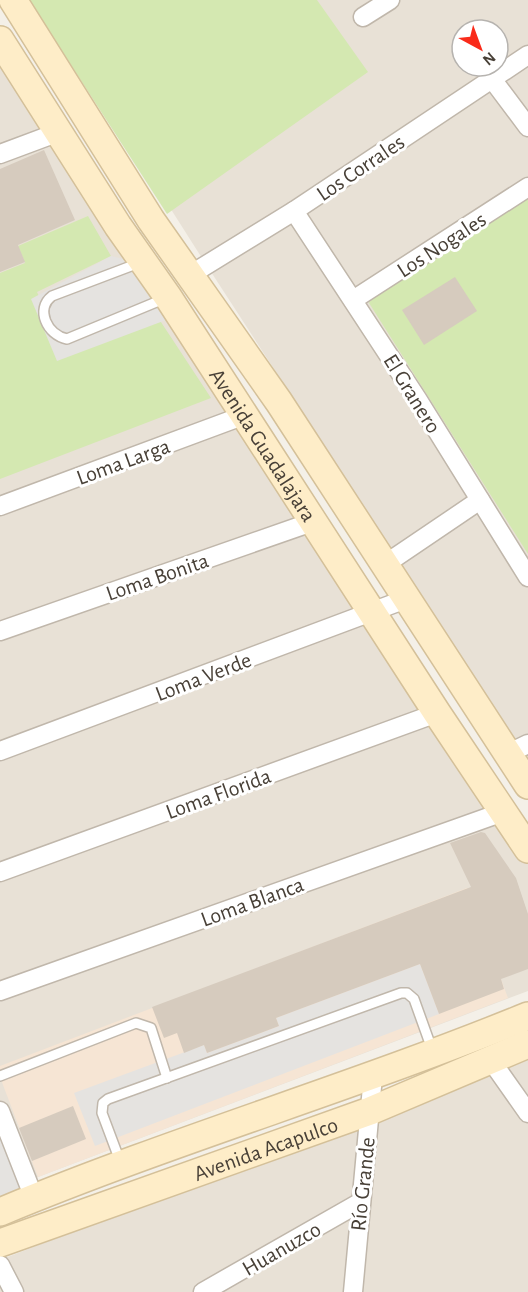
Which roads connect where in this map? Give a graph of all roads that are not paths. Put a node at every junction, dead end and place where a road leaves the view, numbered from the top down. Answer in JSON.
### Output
{"nodes":[{"id":1,"x":13,"y":0,"type":"edge"},
{"id":2,"x":390,"y":0,"type":"edge"},
{"id":3,"x":363,"y":17,"type":"dead end"},
{"id":4,"x":0,"y":40,"type":"edge"},
{"id":5,"x":528,"y":55,"type":"edge"},
{"id":6,"x":492,"y":79,"type":"junction"},
{"id":7,"x":528,"y":127,"type":"edge"},
{"id":8,"x":59,"y":132,"type":"junction"},
{"id":9,"x":0,"y":154,"type":"edge"},
{"id":10,"x":528,"y":187,"type":"edge"},
{"id":11,"x":294,"y":211,"type":"junction"},
{"id":12,"x":143,"y":261,"type":"junction"},
{"id":13,"x":190,"y":275,"type":"junction"},
{"id":14,"x":168,"y":297,"type":"junction"},
{"id":15,"x":353,"y":300,"type":"junction"},
{"id":16,"x":245,"y":415,"type":"junction"},
{"id":17,"x":480,"y":500,"type":"junction"},
{"id":18,"x":0,"y":506,"type":"edge"},
{"id":19,"x":315,"y":521,"type":"junction"},
{"id":20,"x":384,"y":565,"type":"junction"},
{"id":21,"x":528,"y":577,"type":"edge"},
{"id":22,"x":406,"y":599,"type":"junction"},
{"id":23,"x":373,"y":611,"type":"junction"},
{"id":24,"x":0,"y":631,"type":"edge"},
{"id":25,"x":437,"y":713,"type":"junction"},
{"id":26,"x":517,"y":749,"type":"edge"},
{"id":27,"x":0,"y":751,"type":"edge"},
{"id":28,"x":528,"y":785,"type":"edge"},
{"id":29,"x":503,"y":812,"type":"junction"},
{"id":30,"x":528,"y":849,"type":"edge"},
{"id":31,"x":0,"y":872,"type":"edge"},
{"id":32,"x":0,"y":991,"type":"edge"},
{"id":33,"x":528,"y":1016,"type":"edge"},
{"id":34,"x":528,"y":1044,"type":"edge"},
{"id":35,"x":434,"y":1054,"type":"junction"},
{"id":36,"x":490,"y":1059,"type":"junction"},
{"id":37,"x":0,"y":1076,"type":"edge"},
{"id":38,"x":373,"y":1076,"type":"junction"},
{"id":39,"x":167,"y":1078,"type":"junction"},
{"id":40,"x":0,"y":1111,"type":"edge"},
{"id":41,"x":370,"y":1111,"type":"junction"},
{"id":42,"x":528,"y":1113,"type":"edge"},
{"id":43,"x":121,"y":1164,"type":"junction"},
{"id":44,"x":34,"y":1198,"type":"junction"},
{"id":45,"x":359,"y":1203,"type":"junction"},
{"id":46,"x":0,"y":1212,"type":"edge"},
{"id":47,"x":0,"y":1243,"type":"edge"},
{"id":48,"x":0,"y":1265,"type":"edge"},
{"id":49,"x":14,"y":1292,"type":"edge"},
{"id":50,"x":203,"y":1292,"type":"edge"},
{"id":51,"x":353,"y":1292,"type":"edge"}],
"edges":[{"from":1,"to":13,"type":"main road","name":"Avenida Guadalajara"},
{"from":2,"to":3,"type":"street"},
{"from":4,"to":8,"type":"main road","name":"Avenida Guadalajara"},
{"from":5,"to":6,"type":"street","name":"Los Corrales"},
{"from":6,"to":7,"type":"street"},
{"from":6,"to":11,"type":"street","name":"Los Corrales"},
{"from":8,"to":9,"type":"street"},
{"from":8,"to":12,"type":"main road","name":"Avenida Guadalajara"},
{"from":10,"to":15,"type":"street","name":"Los Nogales"},
{"from":11,"to":13,"type":"street","name":"Los Corrales"},
{"from":11,"to":15,"type":"street","name":"El Granero"},
{"from":12,"to":14,"type":"main road","name":"Avenida Guadalajara"},
{"from":12,"to":14,"type":"lane"},
{"from":13,"to":20,"type":"main road","name":"Avenida Guadalajara"},
{"from":14,"to":16,"type":"main road","name":"Avenida Guadalajara"},
{"from":15,"to":17,"type":"street","name":"El Granero"},
{"from":16,"to":18,"type":"street","name":"Loma Larga"},
{"from":16,"to":19,"type":"main road","name":"Avenida Guadalajara"},
{"from":17,"to":20,"type":"street"},
{"from":17,"to":21,"type":"street","name":"El Granero"},
{"from":19,"to":23,"type":"main road","name":"Avenida Guadalajara"},
{"from":19,"to":24,"type":"street","name":"Loma Bonita"},
{"from":20,"to":22,"type":"main road","name":"Avenida Guadalajara"},
{"from":22,"to":23,"type":"street","name":"Loma Verde"},
{"from":22,"to":26,"type":"main road","name":"Avenida Guadalajara"},
{"from":23,"to":25,"type":"main road","name":"Avenida Guadalajara"},
{"from":23,"to":27,"type":"street","name":"Loma Verde"},
{"from":25,"to":29,"type":"main road","name":"Avenida Guadalajara"},
{"from":25,"to":31,"type":"street","name":"Loma Florida"},
{"from":26,"to":28,"type":"main road","name":"Avenida Guadalajara"},
{"from":29,"to":30,"type":"main road","name":"Avenida Guadalajara"},
{"from":29,"to":32,"type":"street","name":"Loma Blanca"},
{"from":33,"to":35,"type":"main road","name":"Avenida Acapulco"},
{"from":34,"to":36,"type":"main road","name":"Avenida Acapulco"},
{"from":35,"to":38,"type":"main road","name":"Avenida Acapulco"},
{"from":35,"to":39,"type":"lane"},
{"from":36,"to":41,"type":"main road","name":"Avenida Acapulco"},
{"from":36,"to":42,"type":"street"},
{"from":37,"to":39,"type":"lane"},
{"from":38,"to":41,"type":"street","name":"Río Grande"},
{"from":38,"to":43,"type":"main road","name":"Avenida Acapulco"},
{"from":39,"to":43,"type":"lane"},
{"from":40,"to":44,"type":"street"},
{"from":41,"to":45,"type":"street","name":"Río Grande"},
{"from":41,"to":47,"type":"main road","name":"Avenida Acapulco"},
{"from":43,"to":44,"type":"main road","name":"Avenida Acapulco"},
{"from":44,"to":46,"type":"main road","name":"Avenida Acapulco"},
{"from":45,"to":50,"type":"street","name":"Huanuzco"},
{"from":45,"to":51,"type":"street","name":"Río Grande"},
{"from":48,"to":49,"type":"street"}]}
